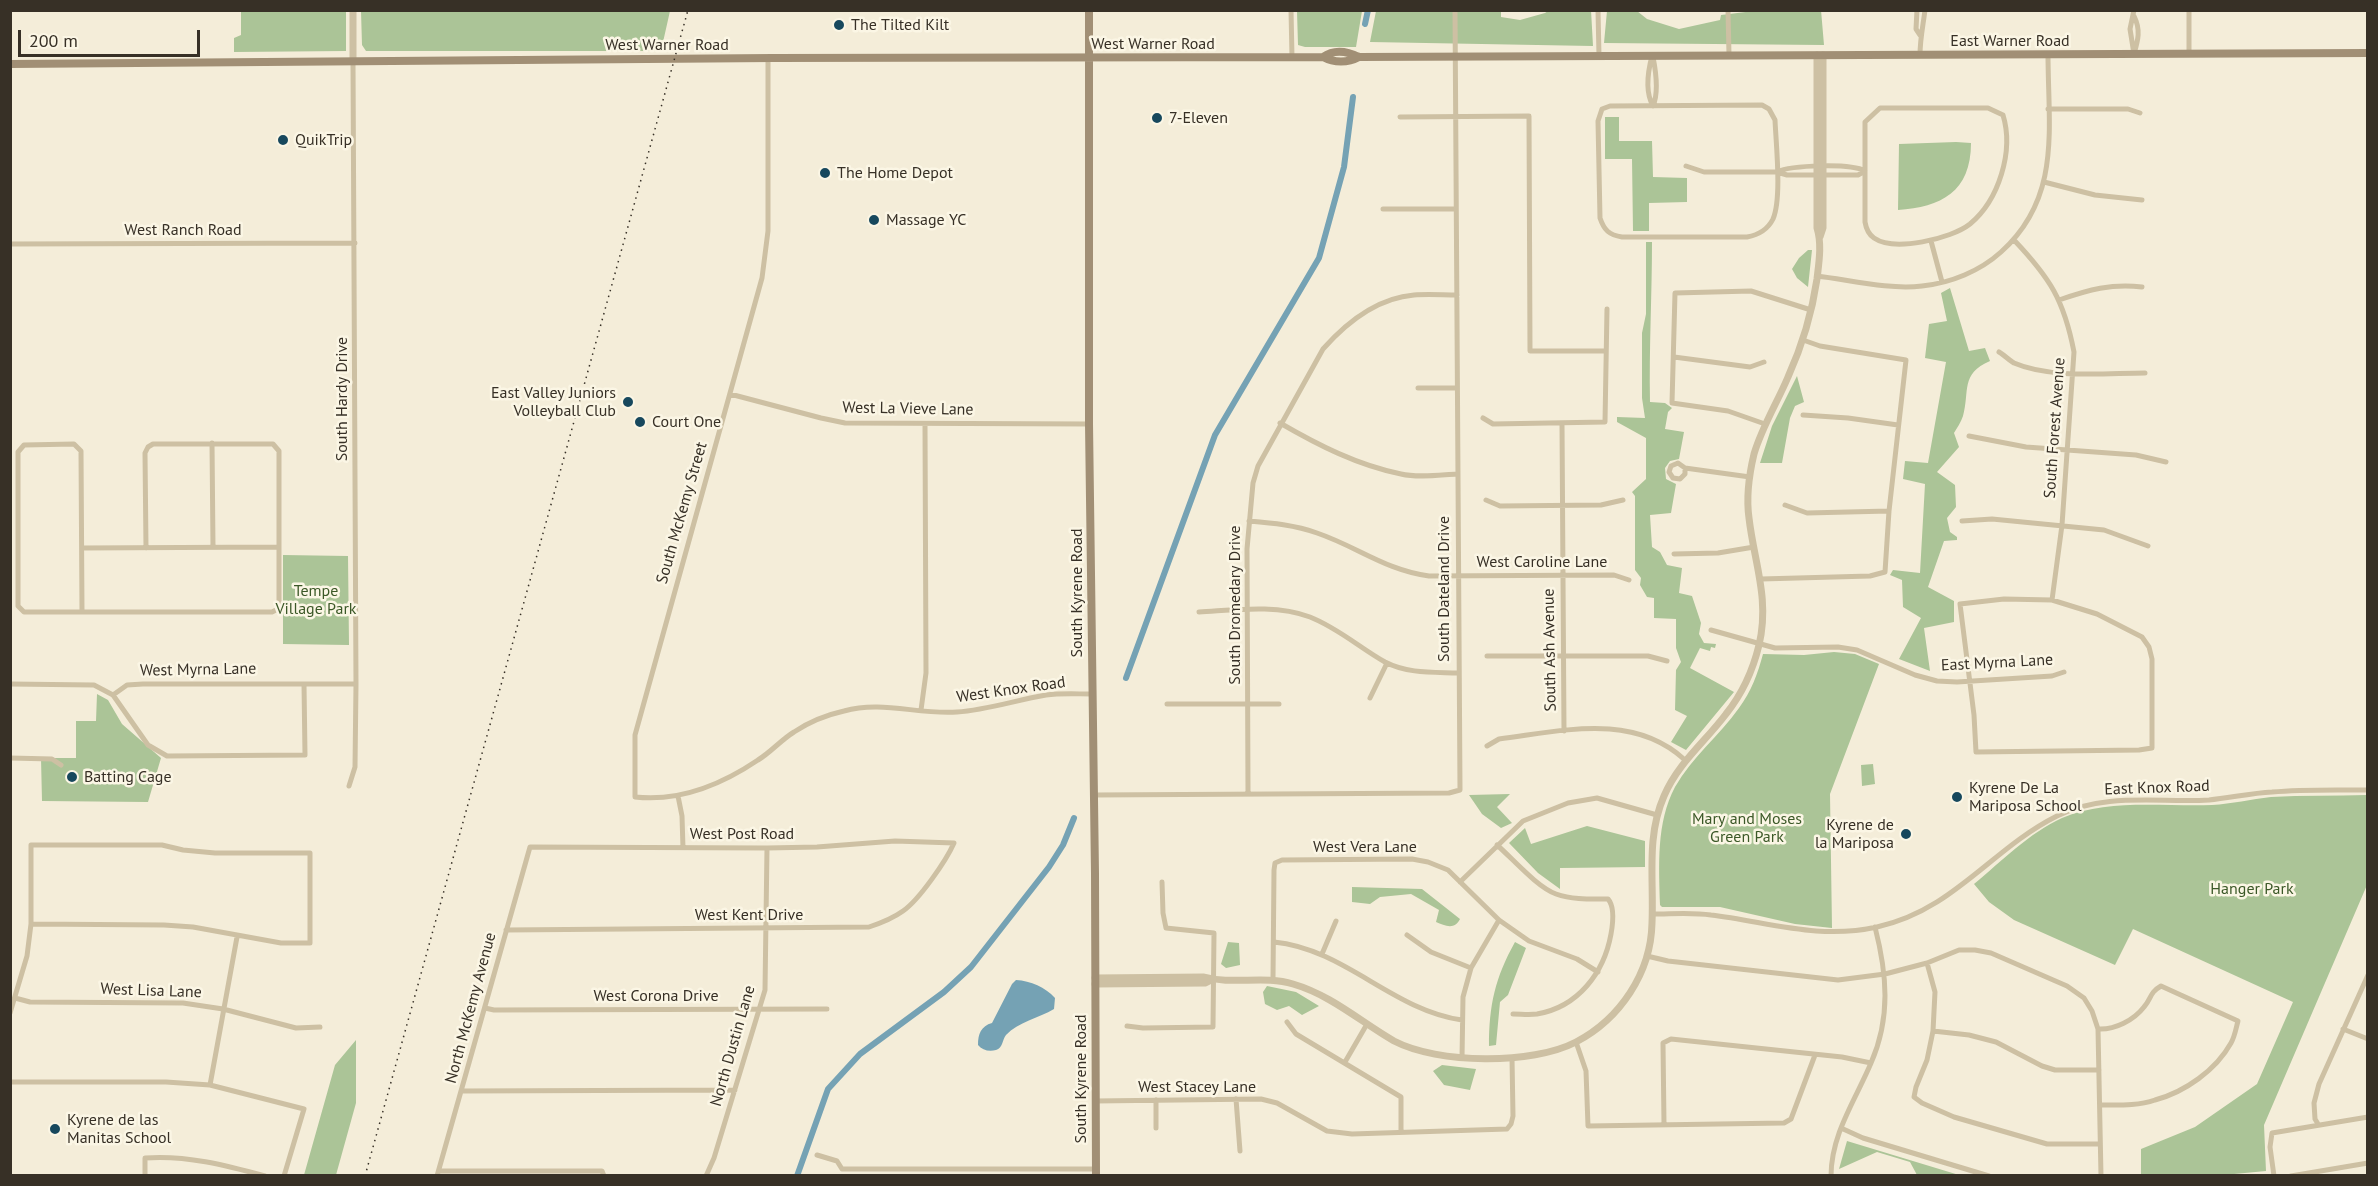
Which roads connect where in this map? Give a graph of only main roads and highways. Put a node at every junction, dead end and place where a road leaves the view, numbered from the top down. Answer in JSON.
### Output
{"nodes":[{"id":1,"x":1089,"y":10,"type":"edge"},
{"id":2,"x":2367,"y":53,"type":"edge"},
{"id":3,"x":1652,"y":56,"type":"joint"},
{"id":4,"x":1089,"y":58,"type":"junction"},
{"id":5,"x":10,"y":64,"type":"edge"},
{"id":6,"x":1096,"y":1172,"type":"edge"}],
"edges":[{"from":1,"to":4,"type":"main road","name":"South Kyrene Road"},
{"from":2,"to":3,"type":"main road","name":"East Warner Road"},
{"from":3,"to":4,"type":"main road","name":"West Warner Road"},
{"from":4,"to":5,"type":"main road","name":"West Warner Road"},
{"from":4,"to":6,"type":"main road","name":"South Kyrene Road"}]}
